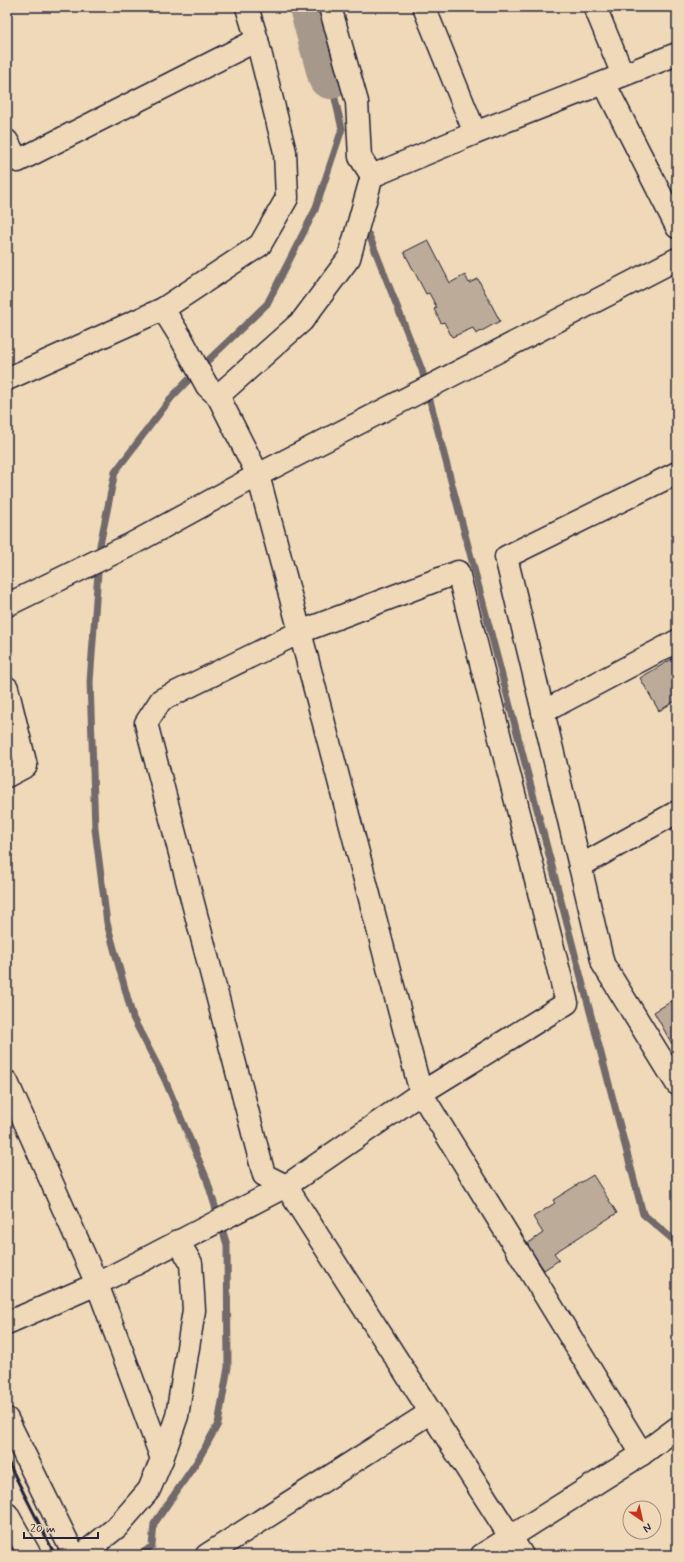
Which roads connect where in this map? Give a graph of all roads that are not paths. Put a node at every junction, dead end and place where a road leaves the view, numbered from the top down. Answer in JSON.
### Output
{"nodes":[{"id":1,"x":247,"y":7,"type":"edge"},
{"id":2,"x":330,"y":7,"type":"edge"},
{"id":3,"x":424,"y":7,"type":"edge"},
{"id":4,"x":595,"y":7,"type":"edge"},
{"id":5,"x":257,"y":40,"type":"junction"},
{"id":6,"x":677,"y":54,"type":"edge"},
{"id":7,"x":613,"y":79,"type":"junction"},
{"id":8,"x":475,"y":133,"type":"junction"},
{"id":9,"x":7,"y":141,"type":"edge"},
{"id":10,"x":12,"y":164,"type":"edge"},
{"id":11,"x":372,"y":176,"type":"junction"},
{"id":12,"x":677,"y":227,"type":"edge"},
{"id":13,"x":677,"y":259,"type":"edge"},
{"id":14,"x":162,"y":309,"type":"junction"},
{"id":15,"x":7,"y":380,"type":"edge"},
{"id":16,"x":212,"y":391,"type":"junction"},
{"id":17,"x":677,"y":473,"type":"edge"},
{"id":18,"x":258,"y":475,"type":"junction"},
{"id":19,"x":7,"y":605,"type":"edge"},
{"id":20,"x":300,"y":632,"type":"junction"},
{"id":21,"x":677,"y":641,"type":"edge"},
{"id":22,"x":7,"y":688,"type":"edge"},
{"id":23,"x":543,"y":712,"type":"junction"},
{"id":24,"x":7,"y":776,"type":"edge"},
{"id":25,"x":677,"y":812,"type":"edge"},
{"id":26,"x":580,"y":866,"type":"junction"},
{"id":27,"x":7,"y":1082,"type":"edge"},
{"id":28,"x":677,"y":1084,"type":"edge"},
{"id":29,"x":421,"y":1093,"type":"junction"},
{"id":30,"x":286,"y":1186,"type":"junction"},
{"id":31,"x":183,"y":1239,"type":"junction"},
{"id":32,"x":97,"y":1284,"type":"junction"},
{"id":33,"x":7,"y":1323,"type":"edge"},
{"id":34,"x":431,"y":1412,"type":"junction"},
{"id":35,"x":7,"y":1419,"type":"edge"},
{"id":36,"x":677,"y":1428,"type":"edge"},
{"id":37,"x":642,"y":1454,"type":"junction"},
{"id":38,"x":162,"y":1459,"type":"junction"},
{"id":39,"x":7,"y":1514,"type":"edge"},
{"id":40,"x":516,"y":1546,"type":"edge"},
{"id":41,"x":30,"y":1555,"type":"edge"},
{"id":42,"x":74,"y":1555,"type":"edge"},
{"id":43,"x":82,"y":1555,"type":"edge"},
{"id":44,"x":207,"y":1555,"type":"edge"},
{"id":45,"x":482,"y":1555,"type":"edge"}],
"edges":[{"from":1,"to":5,"type":"street"},
{"from":2,"to":11,"type":"street"},
{"from":3,"to":8,"type":"street"},
{"from":4,"to":7,"type":"street"},
{"from":5,"to":10,"type":"street"},
{"from":5,"to":14,"type":"street"},
{"from":6,"to":7,"type":"street"},
{"from":7,"to":8,"type":"street"},
{"from":7,"to":12,"type":"street"},
{"from":8,"to":11,"type":"street"},
{"from":9,"to":10,"type":"street"},
{"from":11,"to":16,"type":"street"},
{"from":13,"to":18,"type":"street"},
{"from":14,"to":15,"type":"street"},
{"from":14,"to":16,"type":"street"},
{"from":16,"to":18,"type":"street"},
{"from":17,"to":23,"type":"street"},
{"from":18,"to":19,"type":"street"},
{"from":18,"to":20,"type":"street"},
{"from":20,"to":29,"type":"street"},
{"from":20,"to":29,"type":"street"},
{"from":20,"to":30,"type":"street"},
{"from":21,"to":23,"type":"street"},
{"from":22,"to":24,"type":"street"},
{"from":23,"to":26,"type":"street"},
{"from":25,"to":26,"type":"street"},
{"from":26,"to":28,"type":"street"},
{"from":27,"to":32,"type":"street"},
{"from":29,"to":30,"type":"street"},
{"from":29,"to":37,"type":"street"},
{"from":30,"to":31,"type":"street"},
{"from":30,"to":34,"type":"street"},
{"from":31,"to":32,"type":"street"},
{"from":31,"to":38,"type":"street"},
{"from":32,"to":33,"type":"street"},
{"from":32,"to":38,"type":"street"},
{"from":34,"to":40,"type":"street"},
{"from":34,"to":44,"type":"street"},
{"from":35,"to":42,"type":"street"},
{"from":36,"to":37,"type":"street"},
{"from":37,"to":40,"type":"street"},
{"from":38,"to":43,"type":"street"},
{"from":39,"to":41,"type":"street"},
{"from":40,"to":45,"type":"street"}]}
